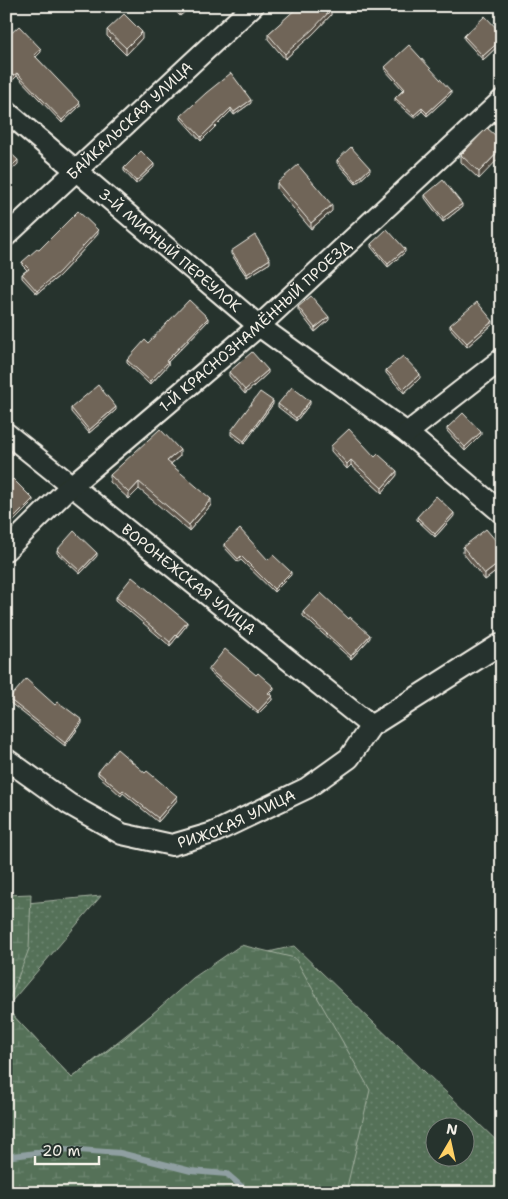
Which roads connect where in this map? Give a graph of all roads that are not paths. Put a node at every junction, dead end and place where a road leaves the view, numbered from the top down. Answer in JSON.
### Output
{"nodes":[{"id":1,"x":253,"y":6,"type":"edge"},
{"id":2,"x":502,"y":100,"type":"edge"},
{"id":3,"x":6,"y":111,"type":"edge"},
{"id":4,"x":77,"y":172,"type":"junction"},
{"id":5,"x":6,"y":236,"type":"edge"},
{"id":6,"x":260,"y":326,"type":"junction"},
{"id":7,"x":502,"y":359,"type":"edge"},
{"id":8,"x":6,"y":433,"type":"edge"},
{"id":9,"x":406,"y":433,"type":"junction"},
{"id":10,"x":71,"y":486,"type":"junction"},
{"id":11,"x":502,"y":513,"type":"edge"},
{"id":12,"x":6,"y":550,"type":"edge"},
{"id":13,"x":502,"y":646,"type":"edge"},
{"id":14,"x":371,"y":726,"type":"junction"},
{"id":15,"x":6,"y":759,"type":"edge"}],
"edges":[{"from":1,"to":4,"type":"street","name":"БАЙКАЛЬСКАЯ УЛИЦА"},
{"from":2,"to":6,"type":"street","name":"1-Й КРАСНОЗНАМЁННЫЙ ПРОЕЗД"},
{"from":3,"to":4,"type":"street","name":"3-Й МИРНЫЙ ПЕРЕУЛОК"},
{"from":4,"to":5,"type":"street","name":"БАЙКАЛЬСКАЯ УЛИЦА"},
{"from":4,"to":6,"type":"street","name":"3-Й МИРНЫЙ ПЕРЕУЛОК"},
{"from":6,"to":9,"type":"street","name":"3-Й МИРНЫЙ ПЕРЕУЛОК"},
{"from":6,"to":10,"type":"street","name":"1-Й КРАСНОЗНАМЁННЫЙ ПРОЕЗД"},
{"from":7,"to":9,"type":"street"},
{"from":8,"to":10,"type":"street","name":"ВОРОНЕЖСКАЯ УЛИЦА"},
{"from":9,"to":11,"type":"street","name":"3-Й МИРНЫЙ ПЕРЕУЛОК"},
{"from":10,"to":12,"type":"street","name":"1-Й КРАСНОЗНАМЁННЫЙ ПРОЕЗД"},
{"from":10,"to":14,"type":"street","name":"ВОРОНЕЖСКАЯ УЛИЦА"},
{"from":13,"to":14,"type":"street"},
{"from":14,"to":15,"type":"street","name":"РИЖСКАЯ УЛИЦА"}]}
